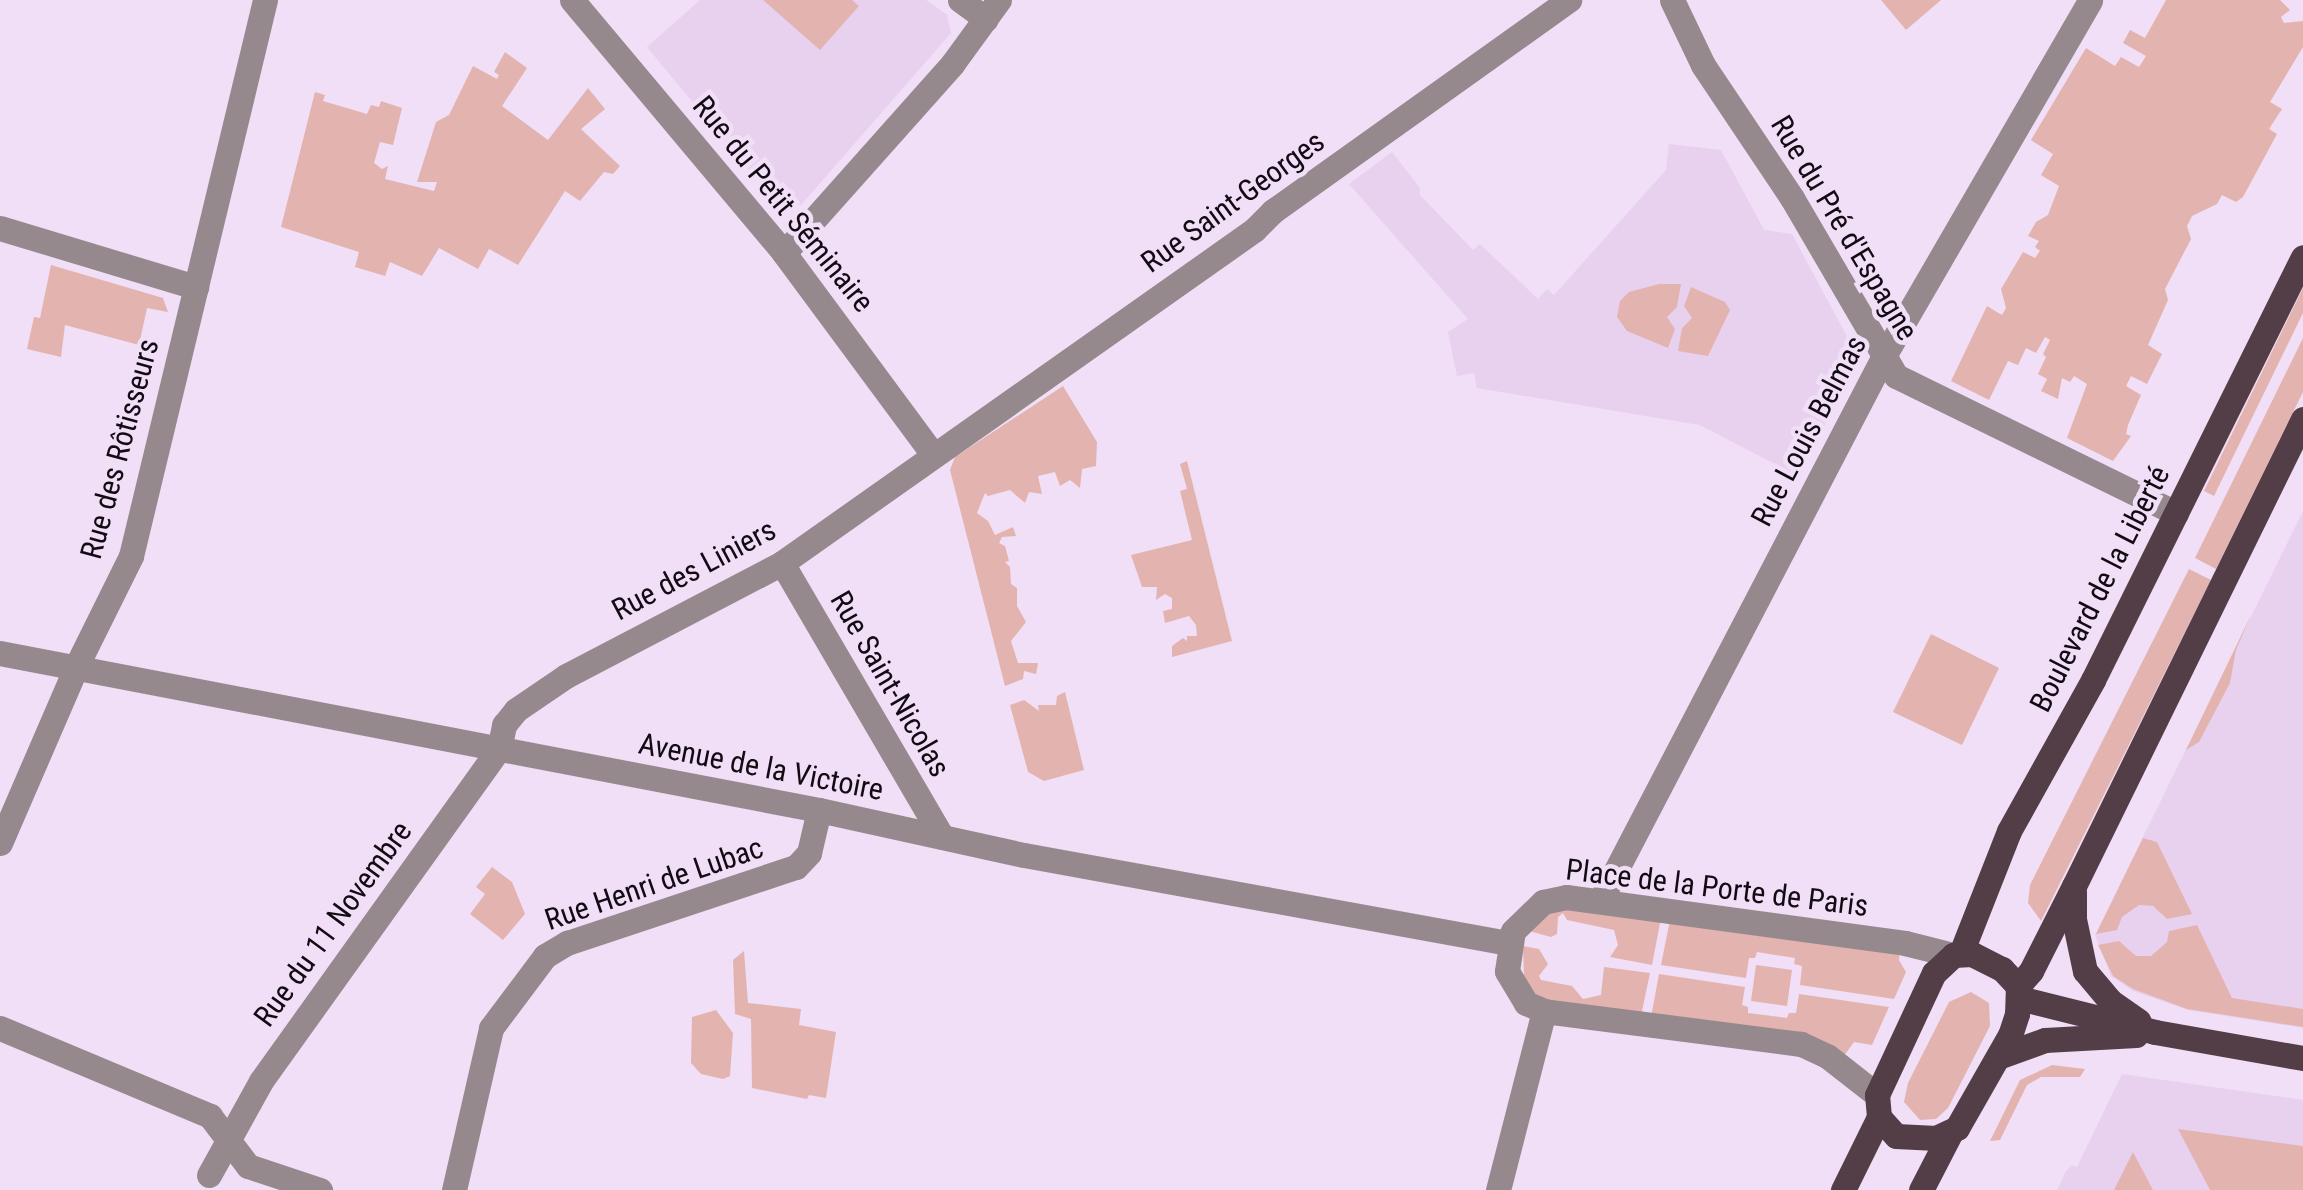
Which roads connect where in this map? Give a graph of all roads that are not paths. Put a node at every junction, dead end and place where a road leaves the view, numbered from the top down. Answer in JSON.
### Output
{"nodes":[{"id":1,"x":265,"y":0,"type":"edge"},
{"id":2,"x":572,"y":0,"type":"edge"},
{"id":3,"x":960,"y":0,"type":"edge"},
{"id":4,"x":1569,"y":0,"type":"edge"},
{"id":5,"x":1672,"y":0,"type":"edge"},
{"id":6,"x":2090,"y":0,"type":"edge"},
{"id":7,"x":992,"y":10,"type":"edge"},
{"id":8,"x":0,"y":228,"type":"edge"},
{"id":9,"x":784,"y":253,"type":"junction"},
{"id":10,"x":2303,"y":256,"type":"edge"},
{"id":11,"x":196,"y":287,"type":"junction"},
{"id":12,"x":1884,"y":356,"type":"junction"},
{"id":13,"x":2303,"y":419,"type":"edge"},
{"id":14,"x":934,"y":456,"type":"junction"},
{"id":15,"x":2176,"y":512,"type":"junction"},
{"id":16,"x":782,"y":563,"type":"junction"},
{"id":17,"x":0,"y":653,"type":"edge"},
{"id":18,"x":76,"y":667,"type":"junction"},
{"id":19,"x":499,"y":749,"type":"junction"},
{"id":20,"x":819,"y":810,"type":"junction"},
{"id":21,"x":942,"y":837,"type":"junction"},
{"id":22,"x":0,"y":843,"type":"edge"},
{"id":23,"x":2074,"y":886,"type":"junction"},
{"id":24,"x":1600,"y":900,"type":"junction"},
{"id":25,"x":1508,"y":943,"type":"junction"},
{"id":26,"x":1957,"y":954,"type":"junction"},
{"id":27,"x":2018,"y":992,"type":"junction"},
{"id":28,"x":1544,"y":1010,"type":"junction"},
{"id":29,"x":0,"y":1028,"type":"edge"},
{"id":30,"x":2156,"y":1032,"type":"junction"},
{"id":31,"x":1998,"y":1056,"type":"junction"},
{"id":32,"x":2303,"y":1058,"type":"edge"},
{"id":33,"x":1878,"y":1106,"type":"junction"},
{"id":34,"x":1950,"y":1132,"type":"junction"},
{"id":35,"x":227,"y":1142,"type":"junction"},
{"id":36,"x":209,"y":1175,"type":"dead end"},
{"id":37,"x":1922,"y":1189,"type":"edge"},
{"id":38,"x":320,"y":1190,"type":"edge"},
{"id":39,"x":454,"y":1190,"type":"edge"},
{"id":40,"x":1498,"y":1190,"type":"edge"},
{"id":41,"x":1843,"y":1190,"type":"edge"}],
"edges":[{"from":1,"to":11,"type":"street","name":"Rue des Rôtisseurs"},
{"from":2,"to":9,"type":"street","name":"Rue du Petit Séminaire"},
{"from":3,"to":7,"type":"street"},
{"from":4,"to":14,"type":"street","name":"Rue Saint-Georges"},
{"from":5,"to":12,"type":"street","name":"Rue du Pré d'Espagne"},
{"from":6,"to":12,"type":"street","name":"Rue Louis Belmas"},
{"from":7,"to":9,"type":"street"},
{"from":8,"to":11,"type":"street"},
{"from":9,"to":14,"type":"street","name":"Rue du Petit Séminaire"},
{"from":10,"to":15,"type":"main road","name":"Boulevard de la Liberté"},
{"from":11,"to":18,"type":"street","name":"Rue des Rôtisseurs"},
{"from":12,"to":15,"type":"street","name":"Rue du Pré d'Espagne"},
{"from":12,"to":24,"type":"street","name":"Rue Louis Belmas"},
{"from":13,"to":23,"type":"main road"},
{"from":14,"to":16,"type":"street","name":"Rue des Liniers"},
{"from":15,"to":26,"type":"main road","name":"Boulevard de la Liberté"},
{"from":16,"to":19,"type":"street","name":"Rue des Liniers"},
{"from":16,"to":21,"type":"street","name":"Rue Saint-Nicolas"},
{"from":17,"to":18,"type":"street","name":"Avenue de la Victoire"},
{"from":18,"to":19,"type":"street","name":"Avenue de la Victoire"},
{"from":18,"to":22,"type":"street","name":"Rue des Rôtisseurs"},
{"from":19,"to":20,"type":"street","name":"Avenue de la Victoire"},
{"from":19,"to":35,"type":"street","name":"Rue du 11 Novembre"},
{"from":20,"to":21,"type":"street","name":"Avenue de la Victoire"},
{"from":20,"to":39,"type":"street","name":"Rue Henri de Lubac"},
{"from":21,"to":25,"type":"street","name":"Avenue de la Victoire"},
{"from":23,"to":27,"type":"main road"},
{"from":23,"to":30,"type":"main road"},
{"from":24,"to":25,"type":"street","name":"Place de la Porte de Paris"},
{"from":24,"to":26,"type":"street","name":"Place de la Porte de Paris"},
{"from":25,"to":28,"type":"street"},
{"from":26,"to":27,"type":"main road"},
{"from":26,"to":33,"type":"main road","name":"Boulevard de la Liberté"},
{"from":27,"to":30,"type":"main road"},
{"from":27,"to":31,"type":"main road"},
{"from":28,"to":33,"type":"street"},
{"from":28,"to":40,"type":"street"},
{"from":29,"to":35,"type":"street"},
{"from":30,"to":31,"type":"main road"},
{"from":30,"to":32,"type":"main road"},
{"from":31,"to":34,"type":"main road"},
{"from":33,"to":34,"type":"main road"},
{"from":33,"to":41,"type":"main road","name":"Boulevard de la Liberté"},
{"from":34,"to":37,"type":"main road"},
{"from":35,"to":36,"type":"street","name":"Rue du 11 Novembre"},
{"from":35,"to":38,"type":"street"}]}
